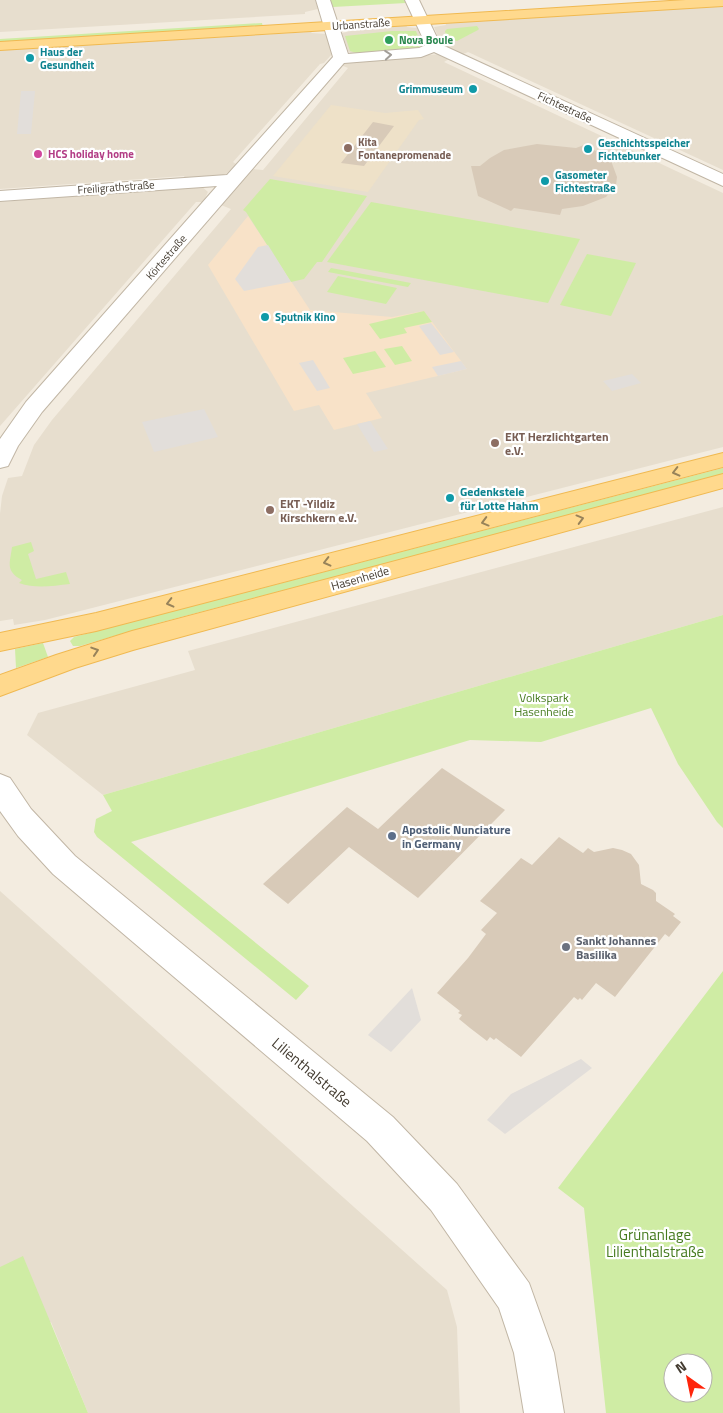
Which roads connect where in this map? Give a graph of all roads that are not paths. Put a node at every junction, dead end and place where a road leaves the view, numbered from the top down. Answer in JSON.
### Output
{"nodes":[{"id":1,"x":323,"y":0,"type":"edge"},
{"id":2,"x":646,"y":0,"type":"edge"},
{"id":3,"x":723,"y":2,"type":"edge"},
{"id":4,"x":417,"y":11,"type":"edge"},
{"id":5,"x":330,"y":22,"type":"junction"},
{"id":6,"x":0,"y":37,"type":"edge"},
{"id":7,"x":0,"y":46,"type":"edge"},
{"id":8,"x":434,"y":48,"type":"junction"},
{"id":9,"x":340,"y":59,"type":"junction"},
{"id":10,"x":233,"y":180,"type":"junction"},
{"id":11,"x":723,"y":181,"type":"edge"},
{"id":12,"x":0,"y":196,"type":"edge"},
{"id":13,"x":723,"y":460,"type":"edge"},
{"id":14,"x":0,"y":461,"type":"edge"},
{"id":15,"x":723,"y":481,"type":"edge"},
{"id":16,"x":53,"y":632,"type":"junction"},
{"id":17,"x":0,"y":642,"type":"edge"},
{"id":18,"x":62,"y":662,"type":"junction"},
{"id":19,"x":0,"y":686,"type":"edge"},
{"id":20,"x":0,"y":786,"type":"edge"},
{"id":21,"x":544,"y":1413,"type":"edge"}],
"edges":[{"from":1,"to":5,"type":"street"},
{"from":2,"to":4,"type":"main road","name":"Urbanstraße"},
{"from":3,"to":4,"type":"main road","name":"Urbanstraße"},
{"from":4,"to":5,"type":"main road","name":"Urbanstraße"},
{"from":4,"to":8,"type":"street"},
{"from":5,"to":6,"type":"main road","name":"Urbanstraße"},
{"from":5,"to":7,"type":"main road","name":"Urbanstraße"},
{"from":5,"to":9,"type":"street"},
{"from":9,"to":8,"type":"street","one_way":true},
{"from":8,"to":11,"type":"street","name":"Fichtestraße"},
{"from":9,"to":10,"type":"street","name":"Körtestraße"},
{"from":10,"to":12,"type":"street","name":"Freiligrathstraße"},
{"from":10,"to":14,"type":"street","name":"Körtestraße"},
{"from":13,"to":16,"type":"main road","name":"Hasenheide","one_way":true},
{"from":18,"to":15,"type":"main road","name":"Hasenheide","one_way":true},
{"from":16,"to":17,"type":"main road","name":"Hasenheide"},
{"from":16,"to":18,"type":"main road"},
{"from":18,"to":19,"type":"main road","name":"Hasenheide"},
{"from":20,"to":21,"type":"street","name":"Lilienthalstraße"}]}
